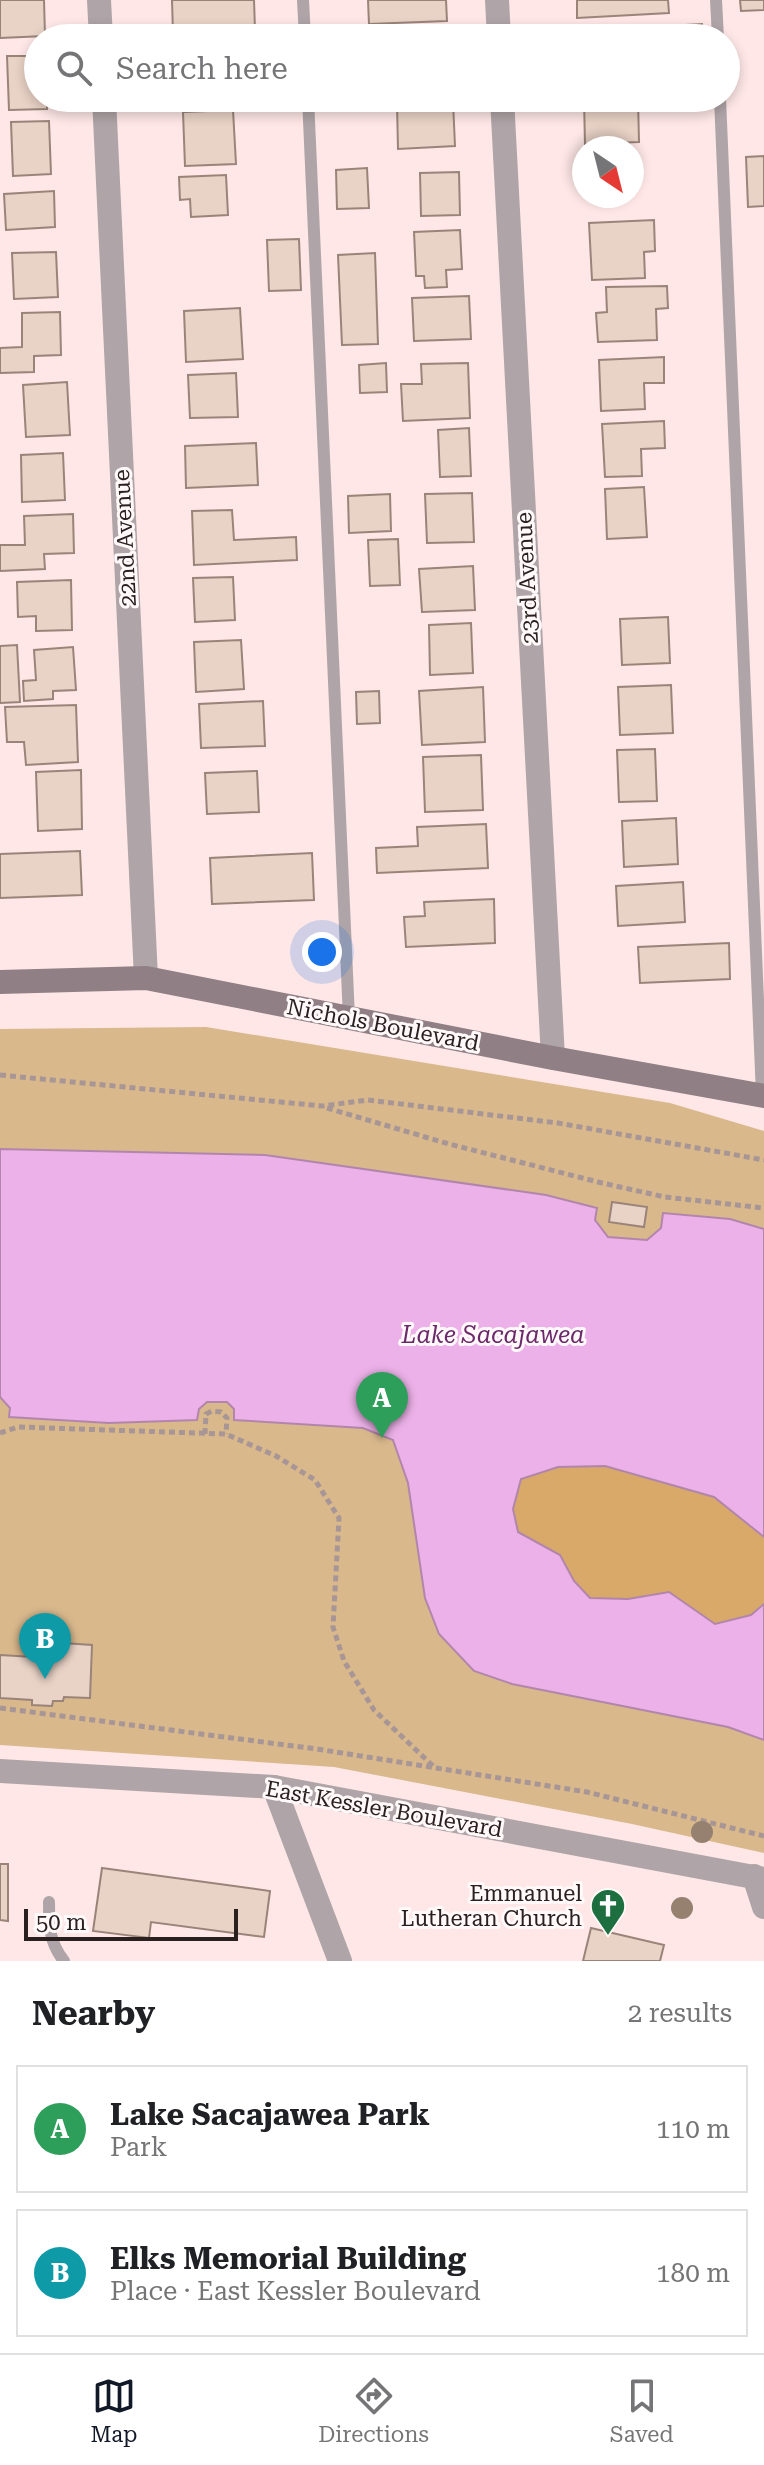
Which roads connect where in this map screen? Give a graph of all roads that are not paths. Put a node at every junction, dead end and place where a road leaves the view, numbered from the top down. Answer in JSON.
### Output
{"nodes":[{"id":1,"x":99,"y":0,"type":"edge"},
{"id":2,"x":303,"y":0,"type":"edge"},
{"id":3,"x":497,"y":0,"type":"edge"},
{"id":4,"x":716,"y":0,"type":"edge"},
{"id":5,"x":100,"y":24,"type":"edge"},
{"id":6,"x":304,"y":24,"type":"edge"},
{"id":7,"x":498,"y":24,"type":"edge"},
{"id":8,"x":717,"y":24,"type":"edge"},
{"id":9,"x":105,"y":112,"type":"edge"},
{"id":10,"x":309,"y":112,"type":"edge"},
{"id":11,"x":503,"y":112,"type":"edge"},
{"id":12,"x":721,"y":112,"type":"edge"},
{"id":13,"x":146,"y":978,"type":"junction"},
{"id":14,"x":0,"y":982,"type":"edge"},
{"id":15,"x":349,"y":1018,"type":"junction"},
{"id":16,"x":553,"y":1058,"type":"junction"},
{"id":17,"x":763,"y":1095,"type":"edge"},
{"id":18,"x":0,"y":1771,"type":"edge"},
{"id":19,"x":274,"y":1787,"type":"junction"},
{"id":20,"x":759,"y":1878,"type":"edge"},
{"id":21,"x":49,"y":1902,"type":"dead end"},
{"id":22,"x":764,"y":1907,"type":"edge"},
{"id":23,"x":64,"y":1961,"type":"edge"},
{"id":24,"x":340,"y":1961,"type":"edge"}],
"edges":[{"from":1,"to":5,"type":"street"},
{"from":2,"to":6,"type":"lane"},
{"from":3,"to":7,"type":"street"},
{"from":4,"to":8,"type":"lane"},
{"from":9,"to":13,"type":"street","name":"22nd Avenue"},
{"from":10,"to":15,"type":"lane"},
{"from":11,"to":16,"type":"street","name":"23rd Avenue"},
{"from":12,"to":17,"type":"lane"},
{"from":13,"to":14,"type":"main road","name":"Nichols Boulevard"},
{"from":13,"to":15,"type":"main road","name":"Nichols Boulevard"},
{"from":15,"to":16,"type":"main road","name":"Nichols Boulevard"},
{"from":16,"to":17,"type":"main road","name":"Nichols Boulevard"},
{"from":18,"to":19,"type":"street","name":"East Kessler Boulevard"},
{"from":19,"to":20,"type":"street","name":"East Kessler Boulevard"},
{"from":19,"to":24,"type":"street"},
{"from":20,"to":22,"type":"street"},
{"from":21,"to":23,"type":"lane"}]}
